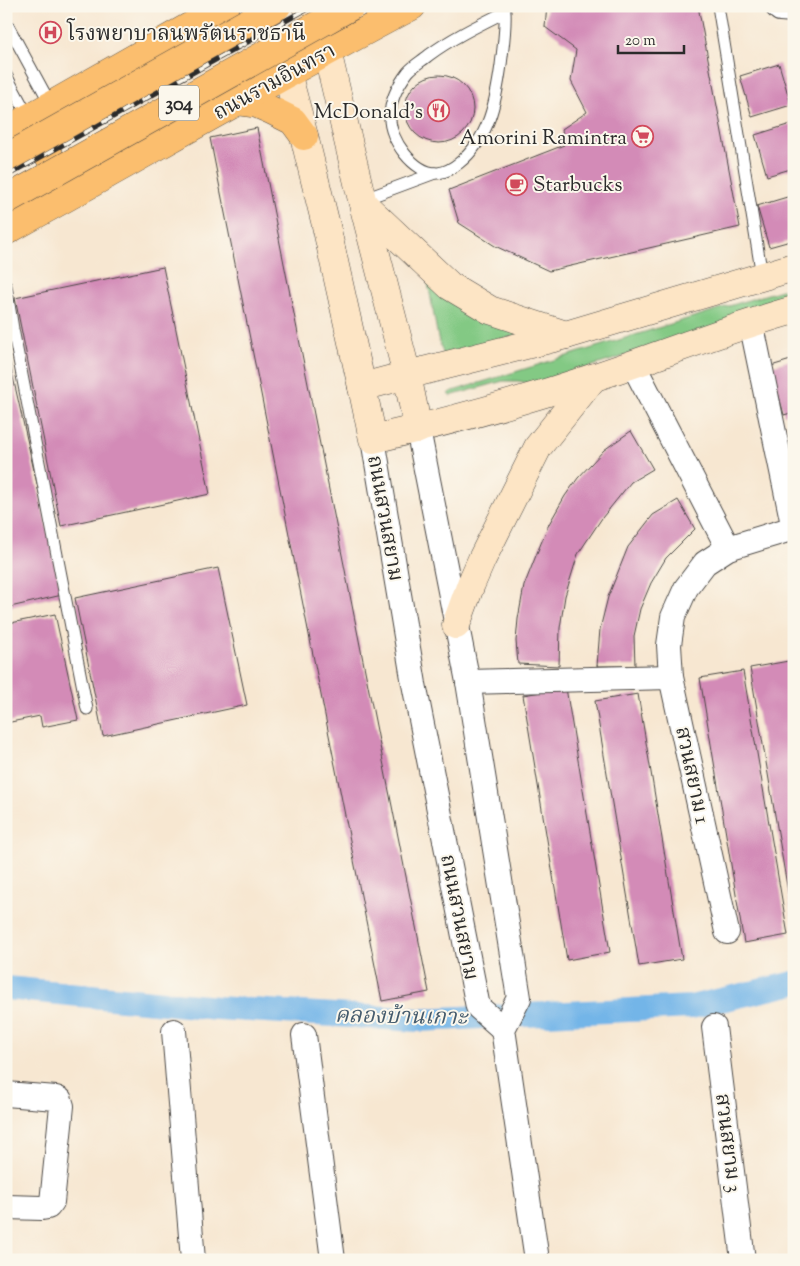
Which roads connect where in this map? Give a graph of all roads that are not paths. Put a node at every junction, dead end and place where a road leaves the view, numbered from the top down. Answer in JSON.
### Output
{"nodes":[{"id":1,"x":226,"y":6,"type":"edge"},
{"id":2,"x":255,"y":6,"type":"edge"},
{"id":3,"x":277,"y":6,"type":"edge"},
{"id":4,"x":306,"y":6,"type":"edge"},
{"id":5,"x":351,"y":6,"type":"edge"},
{"id":6,"x":412,"y":6,"type":"edge"},
{"id":7,"x":516,"y":6,"type":"edge"},
{"id":8,"x":718,"y":6,"type":"edge"},
{"id":9,"x":777,"y":6,"type":"edge"},
{"id":10,"x":794,"y":10,"type":"edge"},
{"id":11,"x":505,"y":12,"type":"junction"},
{"id":12,"x":6,"y":22,"type":"edge"},
{"id":13,"x":327,"y":51,"type":"junction"},
{"id":14,"x":287,"y":73,"type":"junction"},
{"id":15,"x":6,"y":75,"type":"edge"},
{"id":16,"x":237,"y":102,"type":"junction"},
{"id":17,"x":29,"y":118,"type":"edge"},
{"id":18,"x":304,"y":136,"type":"junction"},
{"id":19,"x":6,"y":158,"type":"edge"},
{"id":20,"x":435,"y":173,"type":"junction"},
{"id":21,"x":70,"y":196,"type":"junction"},
{"id":22,"x":6,"y":200,"type":"edge"},
{"id":23,"x":363,"y":202,"type":"junction"},
{"id":24,"x":6,"y":231,"type":"edge"},
{"id":25,"x":794,"y":267,"type":"edge"},
{"id":26,"x":762,"y":276,"type":"junction"},
{"id":27,"x":6,"y":286,"type":"edge"},
{"id":28,"x":794,"y":310,"type":"edge"},
{"id":29,"x":751,"y":322,"type":"junction"},
{"id":30,"x":10,"y":329,"type":"edge"},
{"id":31,"x":566,"y":335,"type":"junction"},
{"id":32,"x":633,"y":364,"type":"junction"},
{"id":33,"x":407,"y":375,"type":"junction"},
{"id":34,"x":593,"y":378,"type":"junction"},
{"id":35,"x":362,"y":387,"type":"junction"},
{"id":36,"x":418,"y":429,"type":"junction"},
{"id":37,"x":784,"y":429,"type":"edge"},
{"id":38,"x":373,"y":439,"type":"junction"},
{"id":39,"x":794,"y":529,"type":"edge"},
{"id":40,"x":728,"y":548,"type":"junction"},
{"id":41,"x":456,"y":625,"type":"junction"},
{"id":42,"x":671,"y":677,"type":"junction"},
{"id":43,"x":468,"y":682,"type":"junction"},
{"id":44,"x":87,"y":709,"type":"dead end"},
{"id":45,"x":727,"y":932,"type":"dead end"},
{"id":46,"x":714,"y":1026,"type":"dead end"},
{"id":47,"x":503,"y":1028,"type":"junction"},
{"id":48,"x":174,"y":1032,"type":"dead end"},
{"id":49,"x":304,"y":1035,"type":"dead end"},
{"id":50,"x":6,"y":1094,"type":"edge"},
{"id":51,"x":6,"y":1207,"type":"edge"},
{"id":52,"x":193,"y":1260,"type":"edge"},
{"id":53,"x":333,"y":1260,"type":"edge"},
{"id":54,"x":537,"y":1260,"type":"edge"},
{"id":55,"x":744,"y":1260,"type":"edge"}],
"edges":[{"from":1,"to":17,"type":"highway"},
{"from":2,"to":14,"type":"street","name":"ถนนสวนสยาม"},
{"from":3,"to":19,"type":"highway","number":"304","bridge":true},
{"from":4,"to":13,"type":"street","name":"ถนนสวนสยาม"},
{"from":5,"to":22,"type":"highway","name":"ถนนรามอินทรา","number":"304","bridge":true},
{"from":6,"to":13,"type":"highway","name":"ถนนรามอินทรา","number":"304"},
{"from":7,"to":11,"type":"lane"},
{"from":8,"to":26,"type":"lane"},
{"from":9,"to":10,"type":"street"},
{"from":11,"to":20,"type":"lane"},
{"from":11,"to":20,"type":"lane"},
{"from":12,"to":17,"type":"lane"},
{"from":13,"to":14,"type":"highway","name":"ถนนรามอินทรา","number":"304"},
{"from":13,"to":23,"type":"street","name":"ถนนสวนสยาม"},
{"from":14,"to":16,"type":"highway","name":"ถนนรามอินทรา","number":"304"},
{"from":14,"to":18,"type":"street","name":"ถนนสวนสยาม"},
{"from":15,"to":17,"type":"lane"},
{"from":16,"to":18,"type":"highway"},
{"from":16,"to":21,"type":"highway","name":"ถนนรามอินทรา","number":"304"},
{"from":17,"to":21,"type":"highway"},
{"from":18,"to":35,"type":"street","name":"ถนนสวนสยาม"},
{"from":20,"to":23,"type":"lane"},
{"from":21,"to":24,"type":"highway","name":"ถนนรามอินทรา","number":"304"},
{"from":23,"to":31,"type":"street"},
{"from":23,"to":33,"type":"street","name":"ถนนสวนสยาม"},
{"from":25,"to":26,"type":"street"},
{"from":26,"to":31,"type":"street"},
{"from":27,"to":30,"type":"lane"},
{"from":28,"to":29,"type":"street"},
{"from":29,"to":32,"type":"street"},
{"from":29,"to":37,"type":"street"},
{"from":30,"to":44,"type":"lane"},
{"from":31,"to":33,"type":"street"},
{"from":32,"to":34,"type":"street"},
{"from":32,"to":40,"type":"street"},
{"from":33,"to":35,"type":"street"},
{"from":33,"to":36,"type":"street","name":"ถนนสวนสยาม"},
{"from":34,"to":36,"type":"street"},
{"from":34,"to":41,"type":"street"},
{"from":35,"to":38,"type":"street","name":"ถนนสวนสยาม"},
{"from":36,"to":38,"type":"street"},
{"from":36,"to":41,"type":"street","name":"ถนนสวนสยาม"},
{"from":37,"to":39,"type":"street"},
{"from":38,"to":47,"type":"street","name":"ถนนสวนสยาม"},
{"from":39,"to":40,"type":"street","name":"สวนสยาม 1"},
{"from":40,"to":42,"type":"street","name":"สวนสยาม 1"},
{"from":41,"to":43,"type":"street","name":"ถนนสวนสยาม"},
{"from":42,"to":43,"type":"street"},
{"from":42,"to":45,"type":"street","name":"สวนสยาม 1"},
{"from":43,"to":47,"type":"street","name":"ถนนสวนสยาม"},
{"from":46,"to":55,"type":"street","name":"สวนสยาม 3"},
{"from":47,"to":54,"type":"street"},
{"from":48,"to":52,"type":"street"},
{"from":49,"to":53,"type":"street"},
{"from":50,"to":51,"type":"street"}]}
